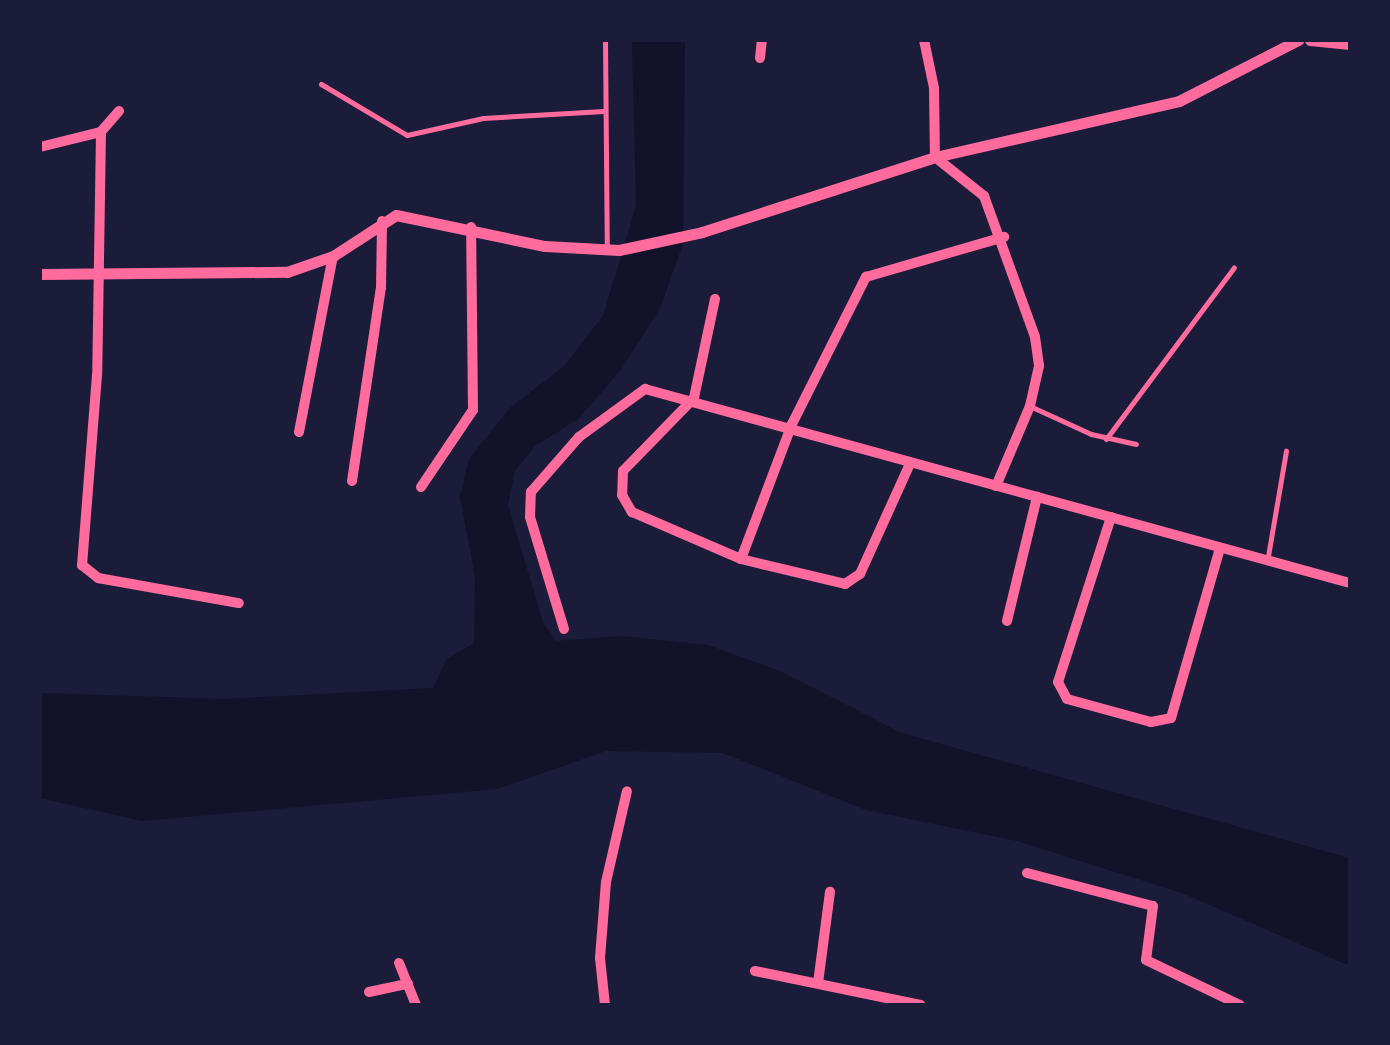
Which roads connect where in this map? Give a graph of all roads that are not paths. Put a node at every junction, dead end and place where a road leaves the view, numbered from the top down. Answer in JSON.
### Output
{"nodes":[{"id":1,"x":605,"y":40,"type":"edge"},
{"id":2,"x":762,"y":40,"type":"edge"},
{"id":3,"x":924,"y":40,"type":"edge"},
{"id":4,"x":1298,"y":40,"type":"edge"},
{"id":5,"x":1310,"y":40,"type":"edge"},
{"id":6,"x":1350,"y":44,"type":"edge"},
{"id":7,"x":760,"y":58,"type":"dead end"},
{"id":8,"x":321,"y":84,"type":"dead end"},
{"id":9,"x":118,"y":111,"type":"dead end"},
{"id":10,"x":604,"y":111,"type":"junction"},
{"id":11,"x":102,"y":132,"type":"junction"},
{"id":12,"x":40,"y":147,"type":"edge"},
{"id":13,"x":935,"y":157,"type":"junction"},
{"id":14,"x":382,"y":220,"type":"junction"},
{"id":15,"x":470,"y":226,"type":"junction"},
{"id":16,"x":1004,"y":237,"type":"junction"},
{"id":17,"x":613,"y":251,"type":"junction"},
{"id":18,"x":333,"y":256,"type":"junction"},
{"id":19,"x":1234,"y":266,"type":"dead end"},
{"id":20,"x":40,"y":274,"type":"edge"},
{"id":21,"x":99,"y":277,"type":"junction"},
{"id":22,"x":716,"y":299,"type":"dead end"},
{"id":23,"x":694,"y":398,"type":"junction"},
{"id":24,"x":1030,"y":406,"type":"junction"},
{"id":25,"x":792,"y":424,"type":"junction"},
{"id":26,"x":299,"y":432,"type":"dead end"},
{"id":27,"x":1106,"y":439,"type":"junction"},
{"id":28,"x":1136,"y":444,"type":"dead end"},
{"id":29,"x":1286,"y":451,"type":"dead end"},
{"id":30,"x":910,"y":464,"type":"junction"},
{"id":31,"x":352,"y":481,"type":"dead end"},
{"id":32,"x":421,"y":486,"type":"dead end"},
{"id":33,"x":996,"y":486,"type":"junction"},
{"id":34,"x":1037,"y":498,"type":"junction"},
{"id":35,"x":1111,"y":517,"type":"junction"},
{"id":36,"x":1220,"y":548,"type":"junction"},
{"id":37,"x":741,"y":559,"type":"junction"},
{"id":38,"x":1267,"y":562,"type":"junction"},
{"id":39,"x":1350,"y":582,"type":"edge"},
{"id":40,"x":239,"y":603,"type":"dead end"},
{"id":41,"x":1007,"y":621,"type":"dead end"},
{"id":42,"x":564,"y":628,"type":"dead end"},
{"id":43,"x":628,"y":791,"type":"dead end"},
{"id":44,"x":1027,"y":873,"type":"dead end"},
{"id":45,"x":830,"y":892,"type":"dead end"},
{"id":46,"x":399,"y":962,"type":"dead end"},
{"id":47,"x":755,"y":971,"type":"dead end"},
{"id":48,"x":818,"y":983,"type":"junction"},
{"id":49,"x":408,"y":984,"type":"junction"},
{"id":50,"x":369,"y":992,"type":"dead end"},
{"id":51,"x":416,"y":1005,"type":"edge"},
{"id":52,"x":605,"y":1005,"type":"edge"},
{"id":53,"x":921,"y":1005,"type":"edge"},
{"id":54,"x":1240,"y":1005,"type":"edge"}],
"edges":[{"from":1,"to":10,"type":"lane"},
{"from":2,"to":7,"type":"street"},
{"from":3,"to":13,"type":"street"},
{"from":4,"to":13,"type":"street"},
{"from":5,"to":6,"type":"street"},
{"from":8,"to":10,"type":"lane"},
{"from":9,"to":11,"type":"street"},
{"from":10,"to":17,"type":"lane"},
{"from":11,"to":12,"type":"street"},
{"from":11,"to":21,"type":"street"},
{"from":13,"to":16,"type":"street"},
{"from":13,"to":17,"type":"street"},
{"from":14,"to":15,"type":"street"},
{"from":14,"to":18,"type":"street"},
{"from":14,"to":31,"type":"street"},
{"from":15,"to":17,"type":"street"},
{"from":15,"to":32,"type":"street"},
{"from":16,"to":24,"type":"street"},
{"from":16,"to":25,"type":"street"},
{"from":18,"to":21,"type":"street"},
{"from":18,"to":26,"type":"street"},
{"from":19,"to":27,"type":"lane"},
{"from":20,"to":21,"type":"street"},
{"from":21,"to":40,"type":"street"},
{"from":22,"to":23,"type":"street"},
{"from":23,"to":25,"type":"street"},
{"from":23,"to":37,"type":"street"},
{"from":23,"to":42,"type":"street"},
{"from":24,"to":27,"type":"lane"},
{"from":24,"to":33,"type":"street"},
{"from":25,"to":30,"type":"street"},
{"from":25,"to":37,"type":"street"},
{"from":27,"to":28,"type":"lane"},
{"from":29,"to":38,"type":"lane"},
{"from":30,"to":33,"type":"street"},
{"from":30,"to":37,"type":"street"},
{"from":33,"to":34,"type":"street"},
{"from":34,"to":35,"type":"street"},
{"from":34,"to":41,"type":"street"},
{"from":35,"to":36,"type":"street"},
{"from":35,"to":36,"type":"street"},
{"from":36,"to":38,"type":"street"},
{"from":38,"to":39,"type":"street"},
{"from":43,"to":52,"type":"street"},
{"from":44,"to":54,"type":"street"},
{"from":45,"to":48,"type":"street"},
{"from":46,"to":49,"type":"street"},
{"from":47,"to":48,"type":"street"},
{"from":48,"to":53,"type":"street"},
{"from":49,"to":50,"type":"street"},
{"from":49,"to":51,"type":"street"}]}
